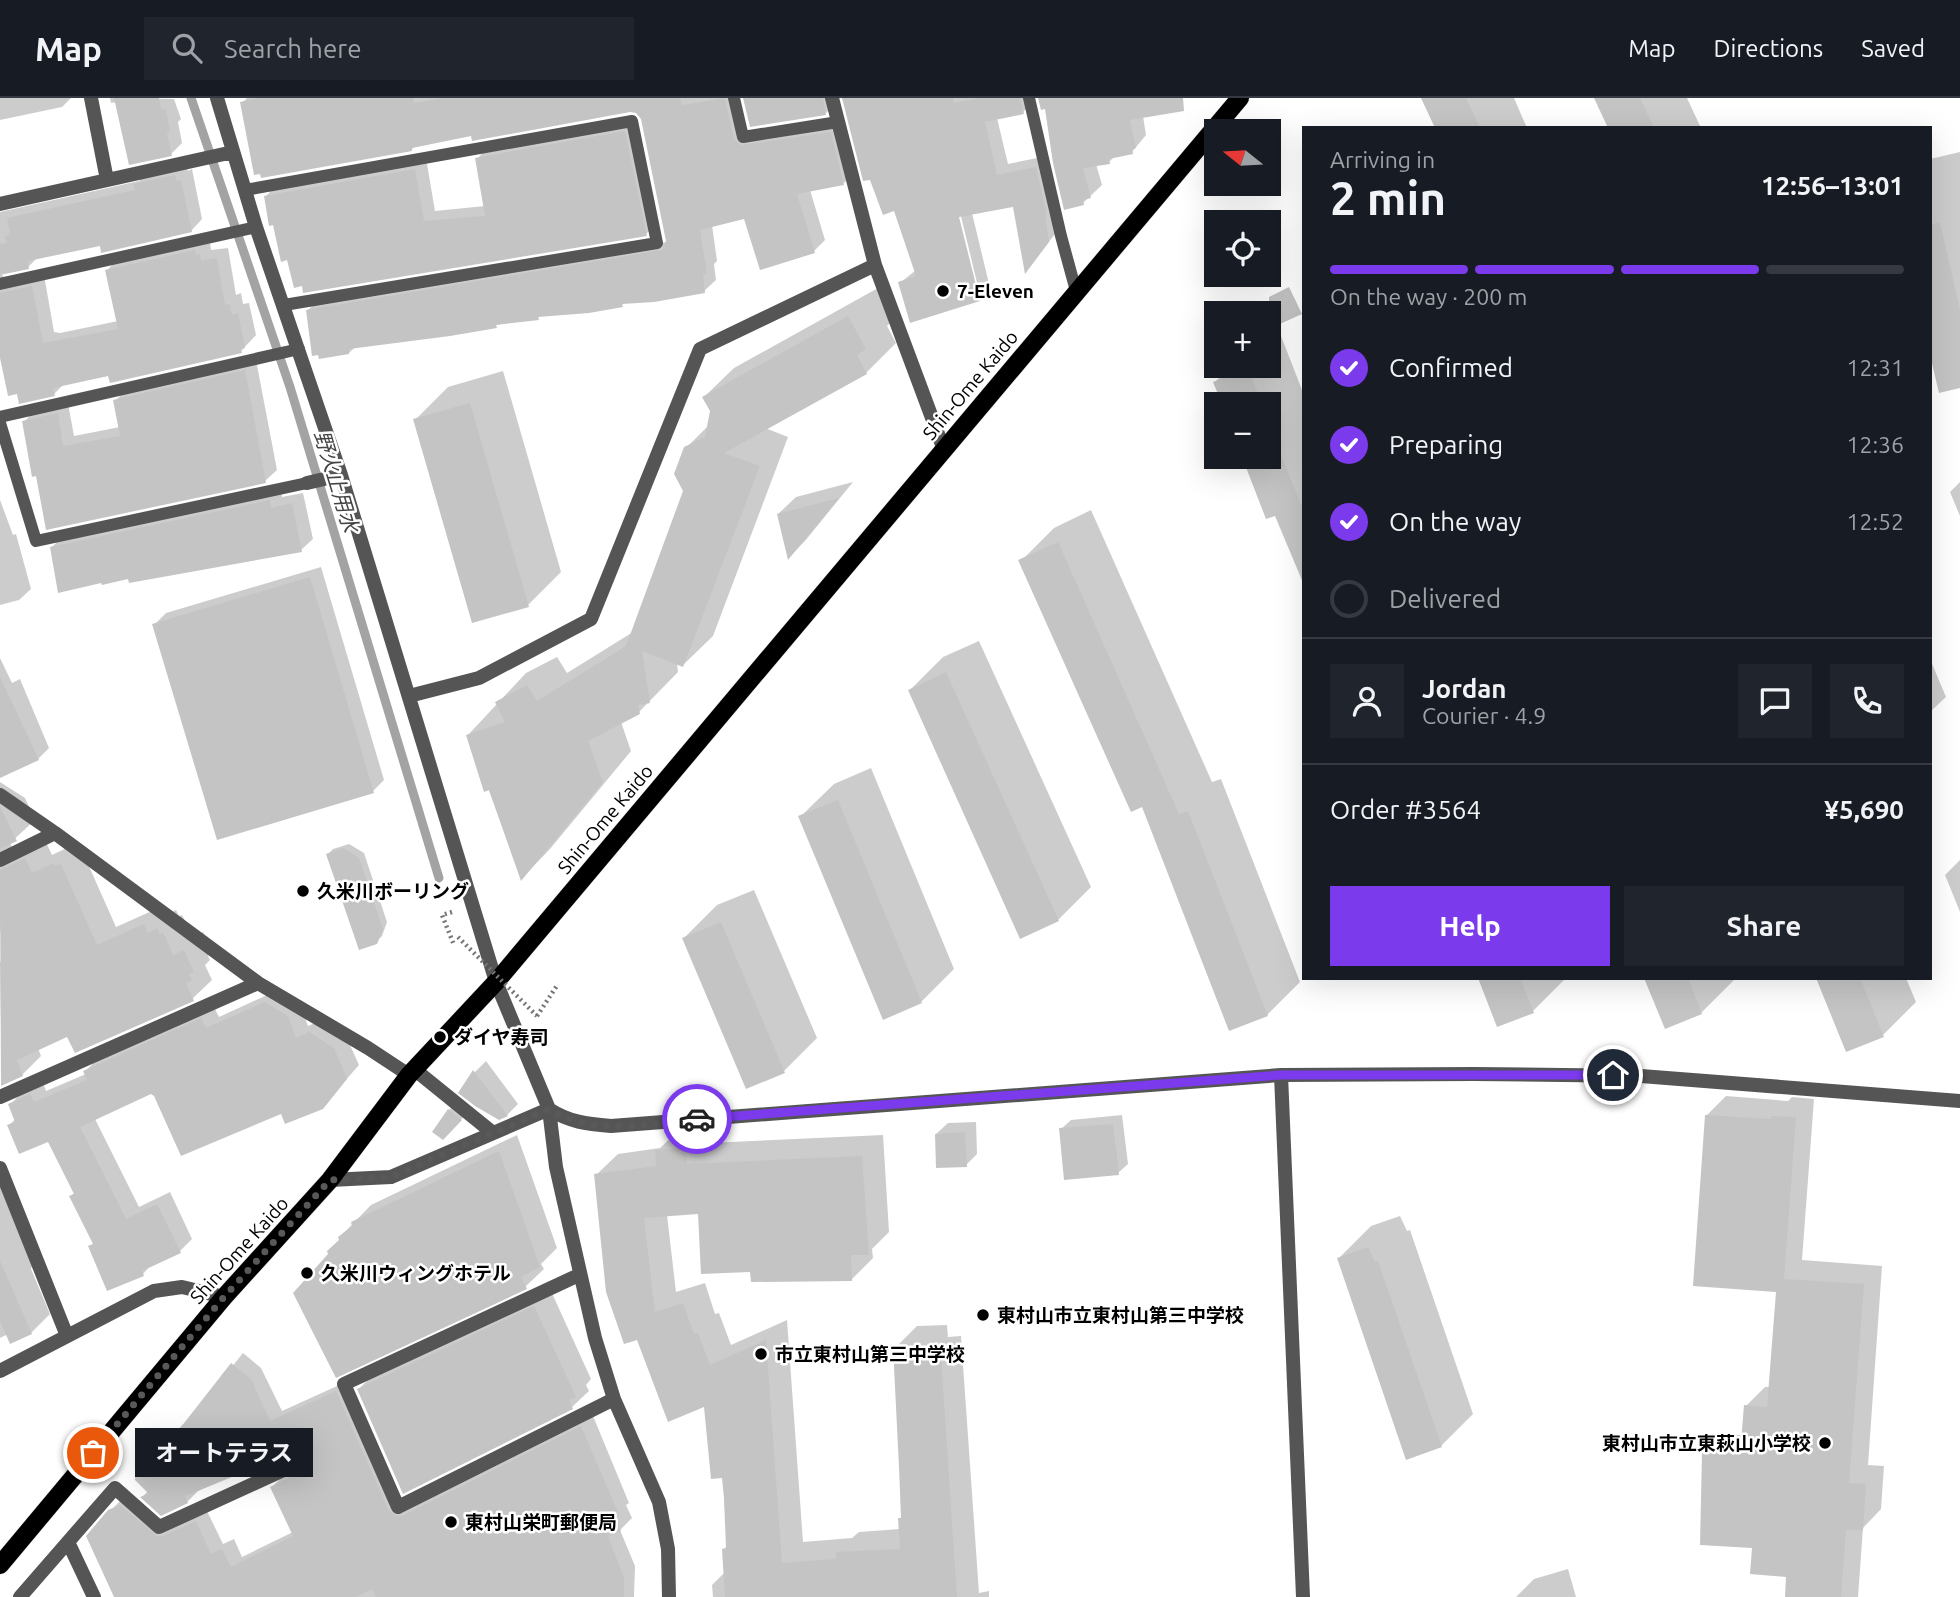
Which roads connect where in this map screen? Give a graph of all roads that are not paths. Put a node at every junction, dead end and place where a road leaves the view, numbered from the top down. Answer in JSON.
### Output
{"nodes":[{"id":1,"x":91,"y":98,"type":"edge"},
{"id":2,"x":217,"y":98,"type":"edge"},
{"id":3,"x":734,"y":98,"type":"edge"},
{"id":4,"x":832,"y":98,"type":"edge"},
{"id":5,"x":1029,"y":98,"type":"edge"},
{"id":6,"x":1235,"y":101,"type":"edge"},
{"id":7,"x":838,"y":122,"type":"junction"},
{"id":8,"x":228,"y":153,"type":"junction"},
{"id":9,"x":107,"y":180,"type":"junction"},
{"id":10,"x":245,"y":190,"type":"junction"},
{"id":11,"x":0,"y":204,"type":"edge"},
{"id":12,"x":252,"y":228,"type":"junction"},
{"id":13,"x":875,"y":265,"type":"junction"},
{"id":14,"x":0,"y":284,"type":"edge"},
{"id":15,"x":1076,"y":291,"type":"junction"},
{"id":16,"x":284,"y":305,"type":"junction"},
{"id":17,"x":293,"y":351,"type":"junction"},
{"id":18,"x":0,"y":417,"type":"edge"},
{"id":19,"x":0,"y":424,"type":"edge"},
{"id":20,"x":944,"y":450,"type":"junction"},
{"id":21,"x":335,"y":476,"type":"junction"},
{"id":22,"x":307,"y":482,"type":"joint"},
{"id":23,"x":409,"y":696,"type":"junction"},
{"id":24,"x":0,"y":795,"type":"edge"},
{"id":25,"x":55,"y":833,"type":"junction"},
{"id":26,"x":0,"y":860,"type":"edge"},
{"id":27,"x":496,"y":982,"type":"junction"},
{"id":28,"x":258,"y":983,"type":"junction"},
{"id":29,"x":412,"y":1072,"type":"junction"},
{"id":30,"x":1281,"y":1075,"type":"junction"},
{"id":31,"x":0,"y":1097,"type":"edge"},
{"id":32,"x":1960,"y":1101,"type":"edge"},
{"id":33,"x":549,"y":1109,"type":"junction"},
{"id":34,"x":493,"y":1133,"type":"junction"},
{"id":35,"x":0,"y":1168,"type":"edge"},
{"id":36,"x":330,"y":1180,"type":"junction"},
{"id":37,"x":579,"y":1275,"type":"junction"},
{"id":38,"x":224,"y":1297,"type":"junction"},
{"id":39,"x":67,"y":1336,"type":"junction"},
{"id":40,"x":0,"y":1371,"type":"edge"},
{"id":41,"x":614,"y":1399,"type":"junction"},
{"id":42,"x":299,"y":1463,"type":"dead end"},
{"id":43,"x":68,"y":1542,"type":"junction"},
{"id":44,"x":0,"y":1565,"type":"edge"},
{"id":45,"x":20,"y":1597,"type":"edge"},
{"id":46,"x":94,"y":1597,"type":"edge"},
{"id":47,"x":669,"y":1597,"type":"edge"},
{"id":48,"x":1303,"y":1597,"type":"edge"}],
"edges":[{"from":1,"to":9,"type":"street"},
{"from":2,"to":8,"type":"street"},
{"from":3,"to":7,"type":"lane"},
{"from":4,"to":7,"type":"street"},
{"from":5,"to":15,"type":"lane"},
{"from":6,"to":15,"type":"main road","name":"Shin-Ome Kaido"},
{"from":7,"to":13,"type":"street"},
{"from":8,"to":9,"type":"street"},
{"from":8,"to":10,"type":"street"},
{"from":9,"to":11,"type":"street"},
{"from":10,"to":12,"type":"street"},
{"from":10,"to":16,"type":"lane"},
{"from":12,"to":14,"type":"lane"},
{"from":12,"to":16,"type":"street"},
{"from":13,"to":20,"type":"street"},
{"from":13,"to":23,"type":"street"},
{"from":15,"to":20,"type":"main road","name":"Shin-Ome Kaido"},
{"from":16,"to":17,"type":"street"},
{"from":17,"to":18,"type":"lane"},
{"from":17,"to":21,"type":"street"},
{"from":19,"to":22,"type":"lane"},
{"from":20,"to":27,"type":"main road","name":"Shin-Ome Kaido"},
{"from":21,"to":22,"type":"street"},
{"from":21,"to":23,"type":"street"},
{"from":23,"to":27,"type":"street"},
{"from":24,"to":25,"type":"street"},
{"from":25,"to":26,"type":"street"},
{"from":25,"to":28,"type":"street"},
{"from":27,"to":29,"type":"main road","name":"Shin-Ome Kaido"},
{"from":27,"to":33,"type":"street"},
{"from":28,"to":29,"type":"street"},
{"from":28,"to":31,"type":"street"},
{"from":29,"to":34,"type":"street"},
{"from":29,"to":36,"type":"main road","name":"Shin-Ome Kaido"},
{"from":30,"to":32,"type":"street"},
{"from":30,"to":33,"type":"street"},
{"from":30,"to":48,"type":"street"},
{"from":33,"to":34,"type":"street"},
{"from":33,"to":37,"type":"street"},
{"from":34,"to":36,"type":"street"},
{"from":35,"to":39,"type":"street"},
{"from":36,"to":38,"type":"main road","name":"Shin-Ome Kaido"},
{"from":37,"to":41,"type":"street"},
{"from":37,"to":41,"type":"street"},
{"from":38,"to":39,"type":"street"},
{"from":38,"to":44,"type":"main road","name":"Shin-Ome Kaido"},
{"from":39,"to":40,"type":"street"},
{"from":41,"to":47,"type":"street"},
{"from":42,"to":43,"type":"street"},
{"from":43,"to":45,"type":"street"},
{"from":43,"to":46,"type":"street"}]}
